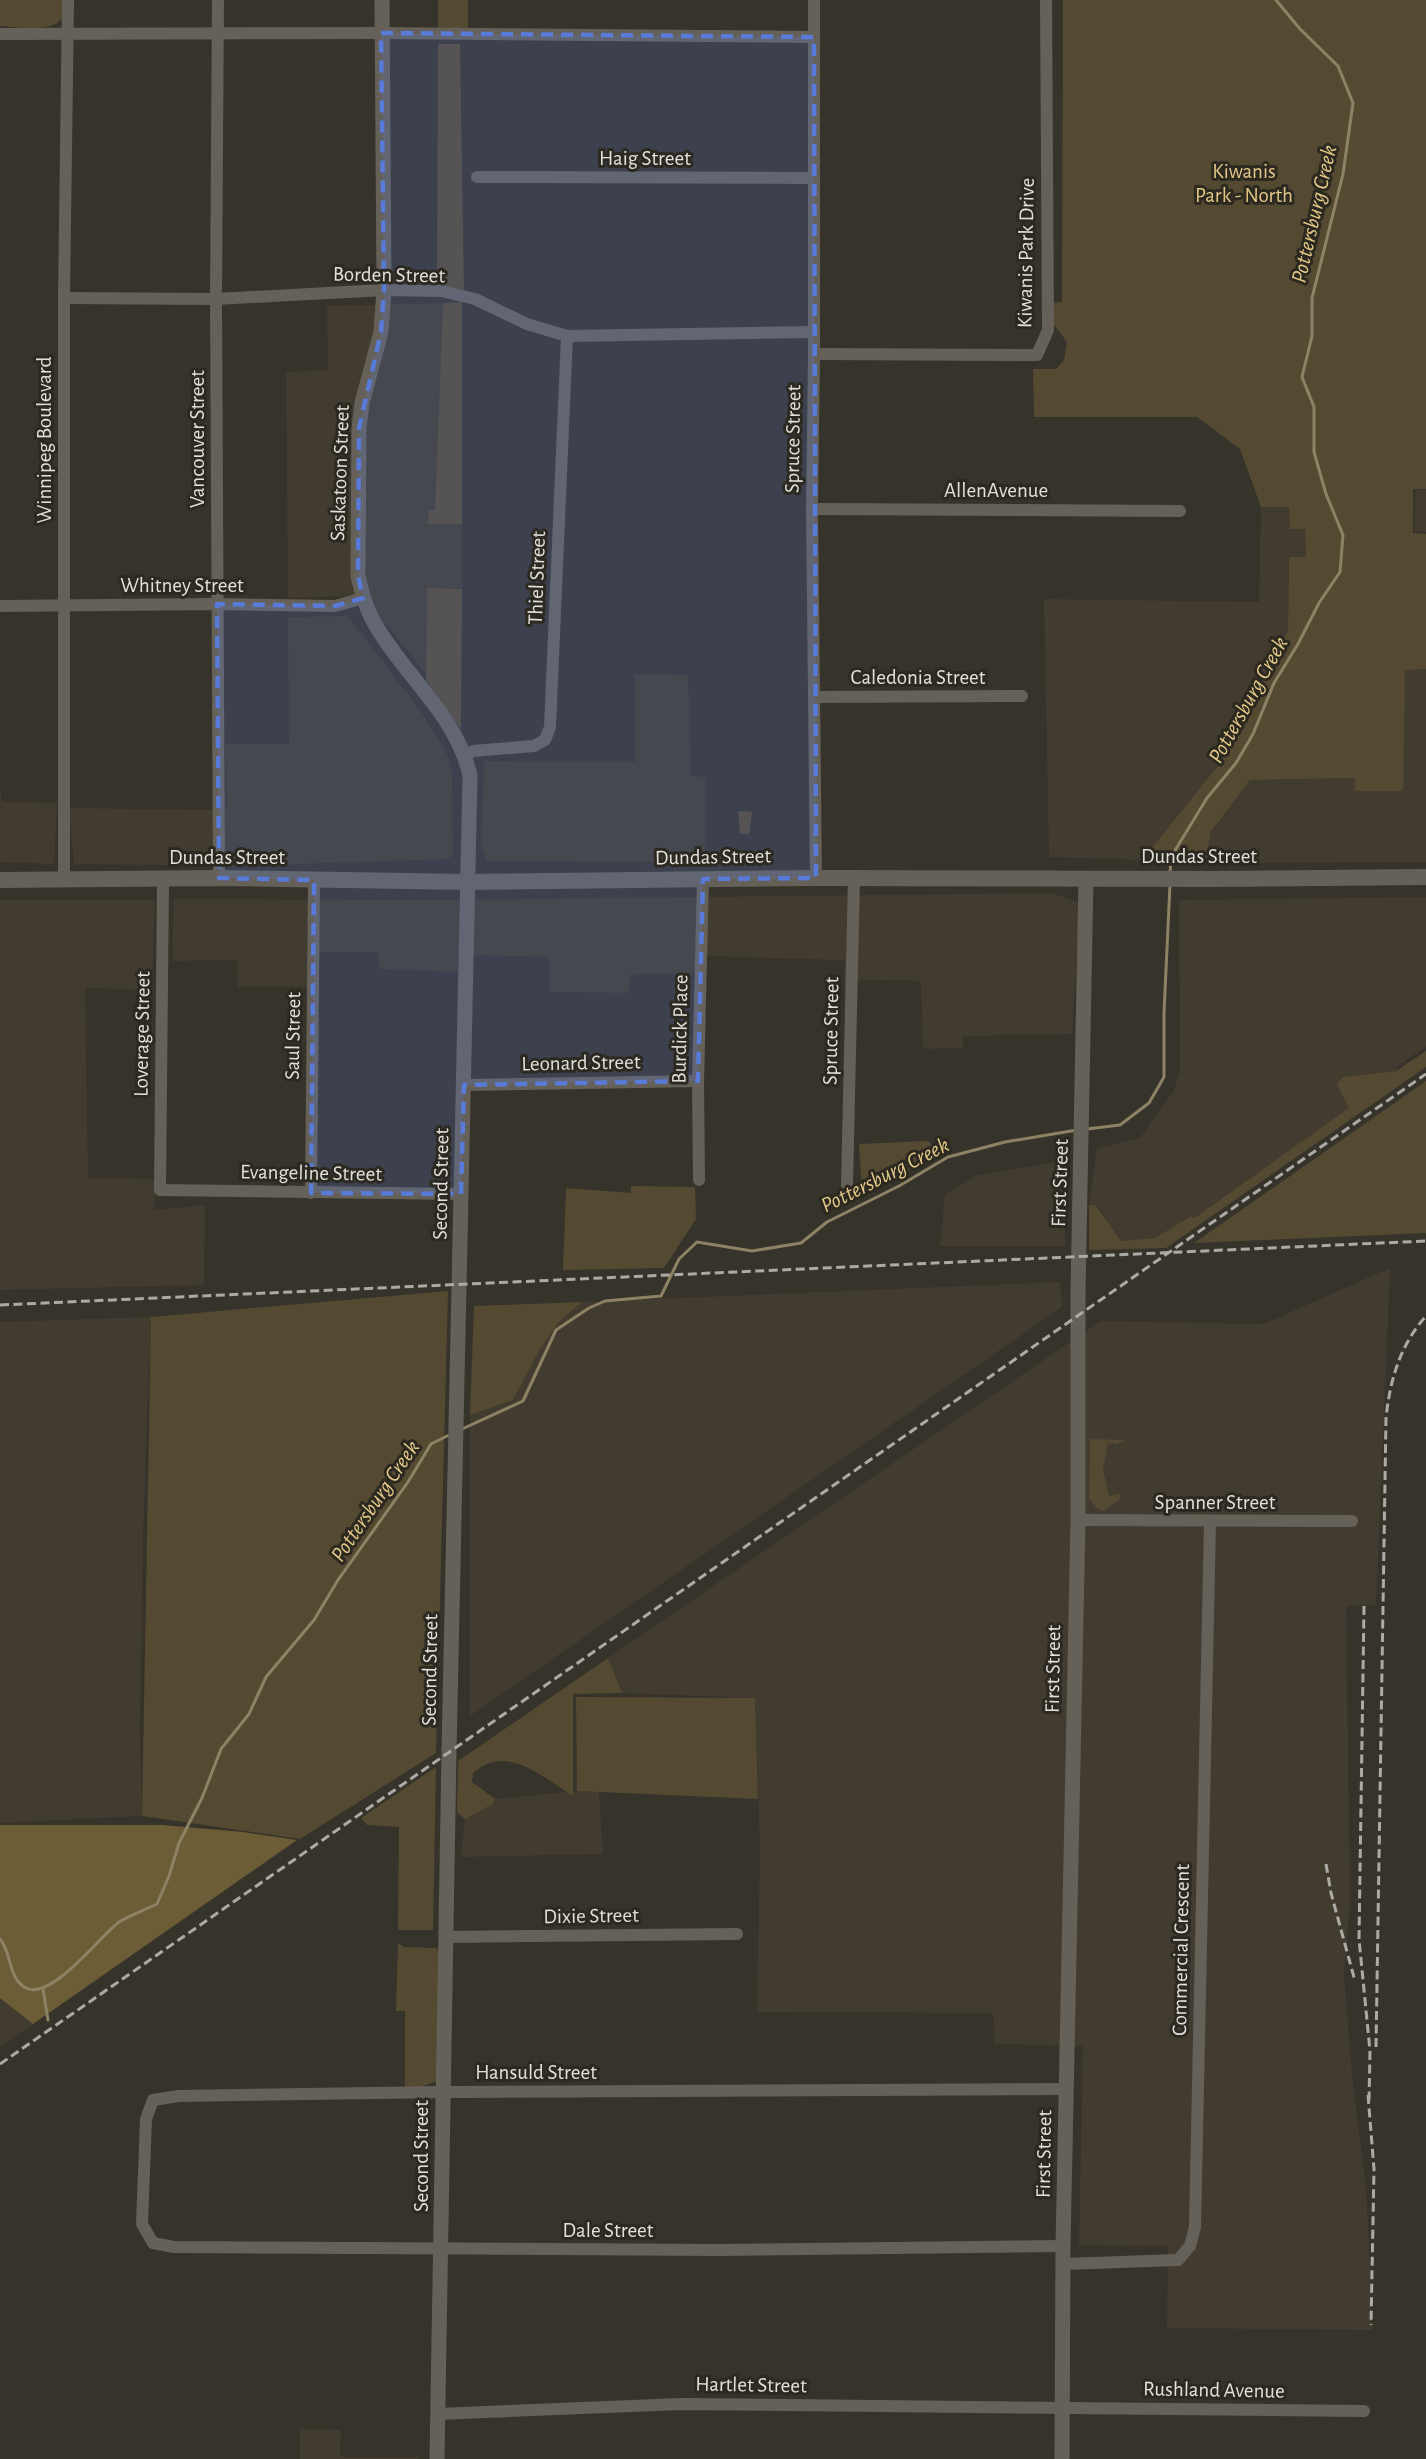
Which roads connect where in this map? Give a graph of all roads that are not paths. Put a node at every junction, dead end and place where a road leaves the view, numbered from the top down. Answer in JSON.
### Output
{"nodes":[{"id":1,"x":68,"y":0,"type":"edge"},
{"id":2,"x":218,"y":0,"type":"edge"},
{"id":3,"x":382,"y":0,"type":"edge"},
{"id":4,"x":814,"y":0,"type":"edge"},
{"id":5,"x":1046,"y":0,"type":"edge"},
{"id":6,"x":381,"y":33,"type":"junction"},
{"id":7,"x":0,"y":34,"type":"edge"},
{"id":8,"x":217,"y":34,"type":"junction"},
{"id":9,"x":68,"y":35,"type":"junction"},
{"id":10,"x":814,"y":37,"type":"junction"},
{"id":11,"x":477,"y":177,"type":"dead end"},
{"id":12,"x":813,"y":178,"type":"junction"},
{"id":13,"x":384,"y":290,"type":"junction"},
{"id":14,"x":64,"y":298,"type":"junction"},
{"id":15,"x":216,"y":299,"type":"junction"},
{"id":16,"x":814,"y":332,"type":"junction"},
{"id":17,"x":567,"y":336,"type":"junction"},
{"id":18,"x":814,"y":354,"type":"junction"},
{"id":19,"x":812,"y":509,"type":"junction"},
{"id":20,"x":1180,"y":511,"type":"dead end"},
{"id":21,"x":363,"y":598,"type":"junction"},
{"id":22,"x":217,"y":604,"type":"junction"},
{"id":23,"x":0,"y":606,"type":"edge"},
{"id":24,"x":63,"y":606,"type":"junction"},
{"id":25,"x":1022,"y":696,"type":"dead end"},
{"id":26,"x":814,"y":697,"type":"junction"},
{"id":27,"x":466,"y":755,"type":"junction"},
{"id":28,"x":1426,"y":877,"type":"edge"},
{"id":29,"x":219,"y":878,"type":"junction"},
{"id":30,"x":816,"y":878,"type":"junction"},
{"id":31,"x":854,"y":878,"type":"junction"},
{"id":32,"x":163,"y":879,"type":"junction"},
{"id":33,"x":703,"y":879,"type":"junction"},
{"id":34,"x":1086,"y":879,"type":"junction"},
{"id":35,"x":0,"y":880,"type":"edge"},
{"id":36,"x":64,"y":880,"type":"junction"},
{"id":37,"x":314,"y":880,"type":"junction"},
{"id":38,"x":467,"y":882,"type":"junction"},
{"id":39,"x":698,"y":1081,"type":"junction"},
{"id":40,"x":464,"y":1085,"type":"junction"},
{"id":41,"x":699,"y":1180,"type":"dead end"},
{"id":42,"x":847,"y":1185,"type":"dead end"},
{"id":43,"x":160,"y":1190,"type":"joint"},
{"id":44,"x":311,"y":1193,"type":"junction"},
{"id":45,"x":461,"y":1194,"type":"junction"},
{"id":46,"x":1078,"y":1520,"type":"junction"},
{"id":47,"x":1352,"y":1521,"type":"dead end"},
{"id":48,"x":1210,"y":1522,"type":"junction"},
{"id":49,"x":737,"y":1934,"type":"dead end"},
{"id":50,"x":447,"y":1937,"type":"junction"},
{"id":51,"x":1067,"y":2089,"type":"junction"},
{"id":52,"x":442,"y":2092,"type":"junction"},
{"id":53,"x":153,"y":2243,"type":"joint"},
{"id":54,"x":1063,"y":2246,"type":"junction"},
{"id":55,"x":442,"y":2248,"type":"junction"},
{"id":56,"x":1063,"y":2264,"type":"junction"},
{"id":57,"x":1064,"y":2408,"type":"junction"},
{"id":58,"x":1364,"y":2411,"type":"dead end"},
{"id":59,"x":438,"y":2414,"type":"junction"},
{"id":60,"x":438,"y":2459,"type":"edge"},
{"id":61,"x":1062,"y":2459,"type":"edge"}],
"edges":[{"from":1,"to":9,"type":"street","name":"Winnipeg Boulevard"},
{"from":2,"to":8,"type":"street","name":"Vancouver Street"},
{"from":3,"to":6,"type":"street","name":"Saskatoon Street"},
{"from":4,"to":10,"type":"street","name":"Spruce Street"},
{"from":5,"to":18,"type":"street","name":"Kiwanis Park Drive"},
{"from":6,"to":8,"type":"street"},
{"from":6,"to":10,"type":"street"},
{"from":6,"to":13,"type":"street","name":"Saskatoon Street"},
{"from":7,"to":9,"type":"street"},
{"from":8,"to":9,"type":"street"},
{"from":8,"to":15,"type":"street","name":"Vancouver Street"},
{"from":9,"to":14,"type":"street","name":"Winnipeg Boulevard"},
{"from":10,"to":12,"type":"street","name":"Spruce Street"},
{"from":11,"to":12,"type":"street","name":"Haig Street"},
{"from":12,"to":16,"type":"street","name":"Spruce Street"},
{"from":13,"to":15,"type":"street","name":"Borden Street"},
{"from":13,"to":17,"type":"street","name":"Borden Street"},
{"from":13,"to":21,"type":"street","name":"Saskatoon Street"},
{"from":14,"to":15,"type":"street","name":"Borden Street"},
{"from":14,"to":24,"type":"street","name":"Winnipeg Boulevard"},
{"from":15,"to":22,"type":"street","name":"Vancouver Street"},
{"from":16,"to":17,"type":"street","name":"Borden Street"},
{"from":16,"to":18,"type":"street","name":"Spruce Street"},
{"from":17,"to":27,"type":"street","name":"Thiel Street"},
{"from":18,"to":19,"type":"street","name":"Spruce Street"},
{"from":19,"to":20,"type":"street","name":"AllenAvenue"},
{"from":19,"to":26,"type":"street","name":"Spruce Street"},
{"from":21,"to":22,"type":"street","name":"Whitney Street"},
{"from":21,"to":27,"type":"street","name":"Saskatoon Street"},
{"from":22,"to":24,"type":"street","name":"Whitney Street"},
{"from":22,"to":29,"type":"street","name":"Vancouver Street"},
{"from":23,"to":24,"type":"street","name":"Whitney Street"},
{"from":24,"to":36,"type":"street","name":"Winnipeg Boulevard"},
{"from":25,"to":26,"type":"street","name":"Caledonia Street"},
{"from":26,"to":30,"type":"street","name":"Spruce Street"},
{"from":27,"to":38,"type":"street","name":"Saskatoon Street"},
{"from":28,"to":34,"type":"main road","name":"Dundas Street"},
{"from":29,"to":32,"type":"main road","name":"Dundas Street"},
{"from":29,"to":37,"type":"main road","name":"Dundas Street"},
{"from":30,"to":31,"type":"main road","name":"Dundas Street"},
{"from":30,"to":33,"type":"main road","name":"Dundas Street"},
{"from":31,"to":34,"type":"main road","name":"Dundas Street"},
{"from":31,"to":42,"type":"street","name":"Spruce Street"},
{"from":32,"to":36,"type":"main road","name":"Dundas Street"},
{"from":32,"to":43,"type":"street","name":"Loverage Street"},
{"from":33,"to":38,"type":"main road","name":"Dundas Street"},
{"from":33,"to":39,"type":"street","name":"Burdick Place"},
{"from":34,"to":46,"type":"street","name":"First Street"},
{"from":35,"to":36,"type":"main road","name":"Dundas Street"},
{"from":37,"to":38,"type":"main road","name":"Dundas Street"},
{"from":37,"to":44,"type":"street","name":"Saul Street"},
{"from":38,"to":40,"type":"street","name":"Second Street"},
{"from":39,"to":40,"type":"street","name":"Leonard Street"},
{"from":39,"to":41,"type":"street","name":"Burdick Place"},
{"from":40,"to":45,"type":"street","name":"Second Street"},
{"from":43,"to":44,"type":"street","name":"Evangeline Street"},
{"from":44,"to":45,"type":"street","name":"Evangeline Street"},
{"from":45,"to":50,"type":"street","name":"Second Street"},
{"from":46,"to":48,"type":"street","name":"Spanner Street"},
{"from":46,"to":51,"type":"street","name":"First Street"},
{"from":47,"to":48,"type":"street","name":"Spanner Street"},
{"from":48,"to":56,"type":"street","name":"Commercial Crescent"},
{"from":49,"to":50,"type":"street","name":"Dixie Street"},
{"from":50,"to":52,"type":"street","name":"Second Street"},
{"from":51,"to":52,"type":"street","name":"Hansuld Street"},
{"from":51,"to":54,"type":"street","name":"First Street"},
{"from":52,"to":53,"type":"street","name":"Hansuld Street"},
{"from":52,"to":55,"type":"street","name":"Second Street"},
{"from":53,"to":55,"type":"street","name":"Dale Street"},
{"from":54,"to":55,"type":"street","name":"Dale Street"},
{"from":54,"to":56,"type":"street","name":"First Street"},
{"from":55,"to":59,"type":"street","name":"Second Street"},
{"from":56,"to":57,"type":"street","name":"First Street"},
{"from":57,"to":58,"type":"street","name":"Rushland Avenue"},
{"from":57,"to":59,"type":"street","name":"Hartlet Street"},
{"from":57,"to":61,"type":"street","name":"First Street"},
{"from":59,"to":60,"type":"street","name":"Second Street"}]}
